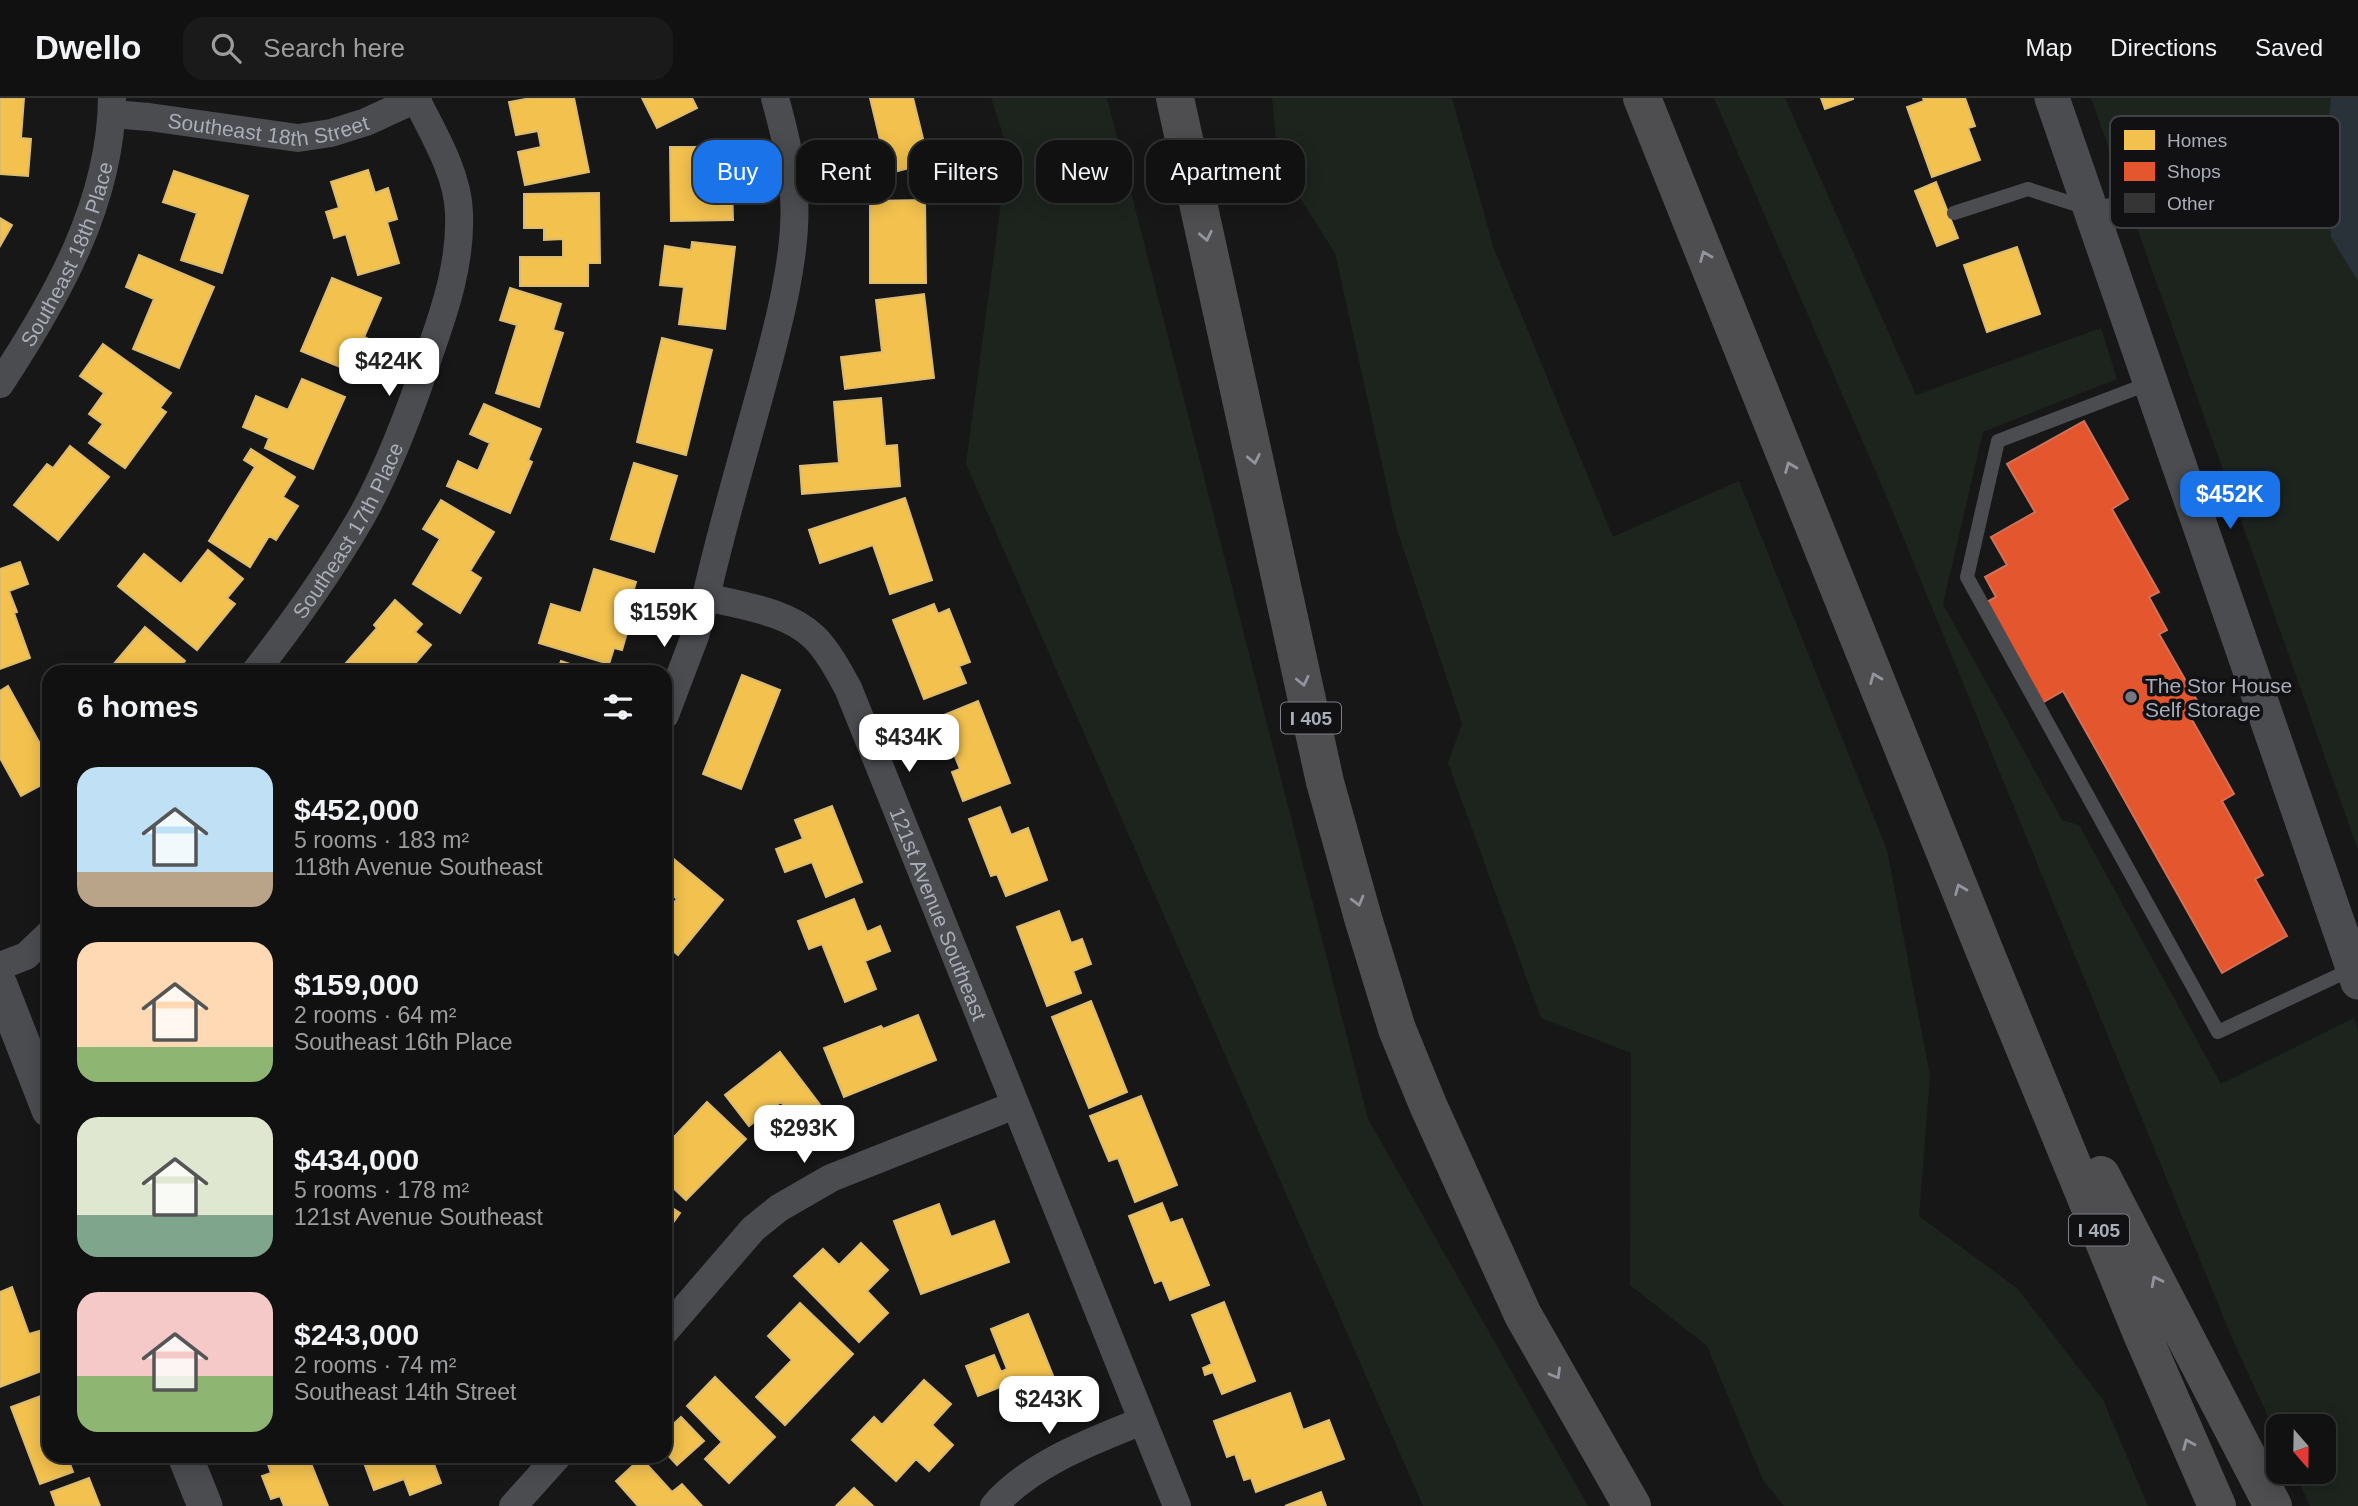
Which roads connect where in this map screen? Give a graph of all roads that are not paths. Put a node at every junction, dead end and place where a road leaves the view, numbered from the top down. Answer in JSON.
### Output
{"nodes":[{"id":1,"x":417,"y":98,"type":"edge"},
{"id":2,"x":775,"y":98,"type":"edge"},
{"id":3,"x":1175,"y":98,"type":"edge"},
{"id":4,"x":1642,"y":98,"type":"edge"},
{"id":5,"x":2052,"y":98,"type":"edge"},
{"id":6,"x":112,"y":106,"type":"edge"},
{"id":7,"x":2105,"y":206,"type":"junction"},
{"id":8,"x":1954,"y":213,"type":"dead end"},
{"id":9,"x":2110,"y":226,"type":"edge"},
{"id":10,"x":2111,"y":228,"type":"edge"},
{"id":11,"x":2150,"y":383,"type":"junction"},
{"id":12,"x":0,"y":384,"type":"edge"},
{"id":13,"x":706,"y":597,"type":"junction"},
{"id":14,"x":260,"y":665,"type":"edge"},
{"id":15,"x":672,"y":697,"type":"edge"},
{"id":16,"x":42,"y":941,"type":"edge"},
{"id":17,"x":1985,"y":952,"type":"junction"},
{"id":18,"x":0,"y":966,"type":"edge"},
{"id":19,"x":2356,"y":975,"type":"edge"},
{"id":20,"x":0,"y":985,"type":"edge"},
{"id":21,"x":42,"y":1092,"type":"edge"},
{"id":22,"x":1015,"y":1105,"type":"junction"},
{"id":23,"x":672,"y":1323,"type":"edge"},
{"id":24,"x":1142,"y":1421,"type":"junction"},
{"id":25,"x":188,"y":1463,"type":"edge"},
{"id":26,"x":552,"y":1463,"type":"edge"},
{"id":27,"x":205,"y":1506,"type":"edge"},
{"id":28,"x":513,"y":1506,"type":"edge"},
{"id":29,"x":994,"y":1506,"type":"edge"},
{"id":30,"x":1177,"y":1506,"type":"edge"},
{"id":31,"x":1632,"y":1506,"type":"edge"},
{"id":32,"x":2217,"y":1506,"type":"edge"},
{"id":33,"x":2273,"y":1506,"type":"edge"}],
"edges":[{"from":1,"to":6,"type":"street","name":"Southeast 18th Street"},
{"from":1,"to":14,"type":"street","name":"Southeast 17th Place"},
{"from":2,"to":13,"type":"street"},
{"from":3,"to":31,"type":"highway","number":"I 405","one_way":true},
{"from":17,"to":4,"type":"highway","number":"I 405","one_way":true},
{"from":5,"to":7,"type":"street"},
{"from":6,"to":12,"type":"street","name":"Southeast 18th Place"},
{"from":7,"to":8,"type":"lane"},
{"from":7,"to":9,"type":"street"},
{"from":10,"to":11,"type":"street"},
{"from":11,"to":19,"type":"street"},
{"from":11,"to":19,"type":"lane"},
{"from":13,"to":15,"type":"street"},
{"from":13,"to":22,"type":"street","name":"121st Avenue Southeast"},
{"from":16,"to":18,"type":"street"},
{"from":32,"to":17,"type":"highway","number":"I 405","one_way":true},
{"from":33,"to":17,"type":"highway","one_way":true},
{"from":20,"to":21,"type":"street"},
{"from":22,"to":23,"type":"street"},
{"from":22,"to":24,"type":"street","name":"121st Avenue Southeast"},
{"from":24,"to":29,"type":"street"},
{"from":24,"to":30,"type":"street","name":"121st Avenue Southeast"},
{"from":25,"to":27,"type":"street"},
{"from":26,"to":28,"type":"street"}]}
